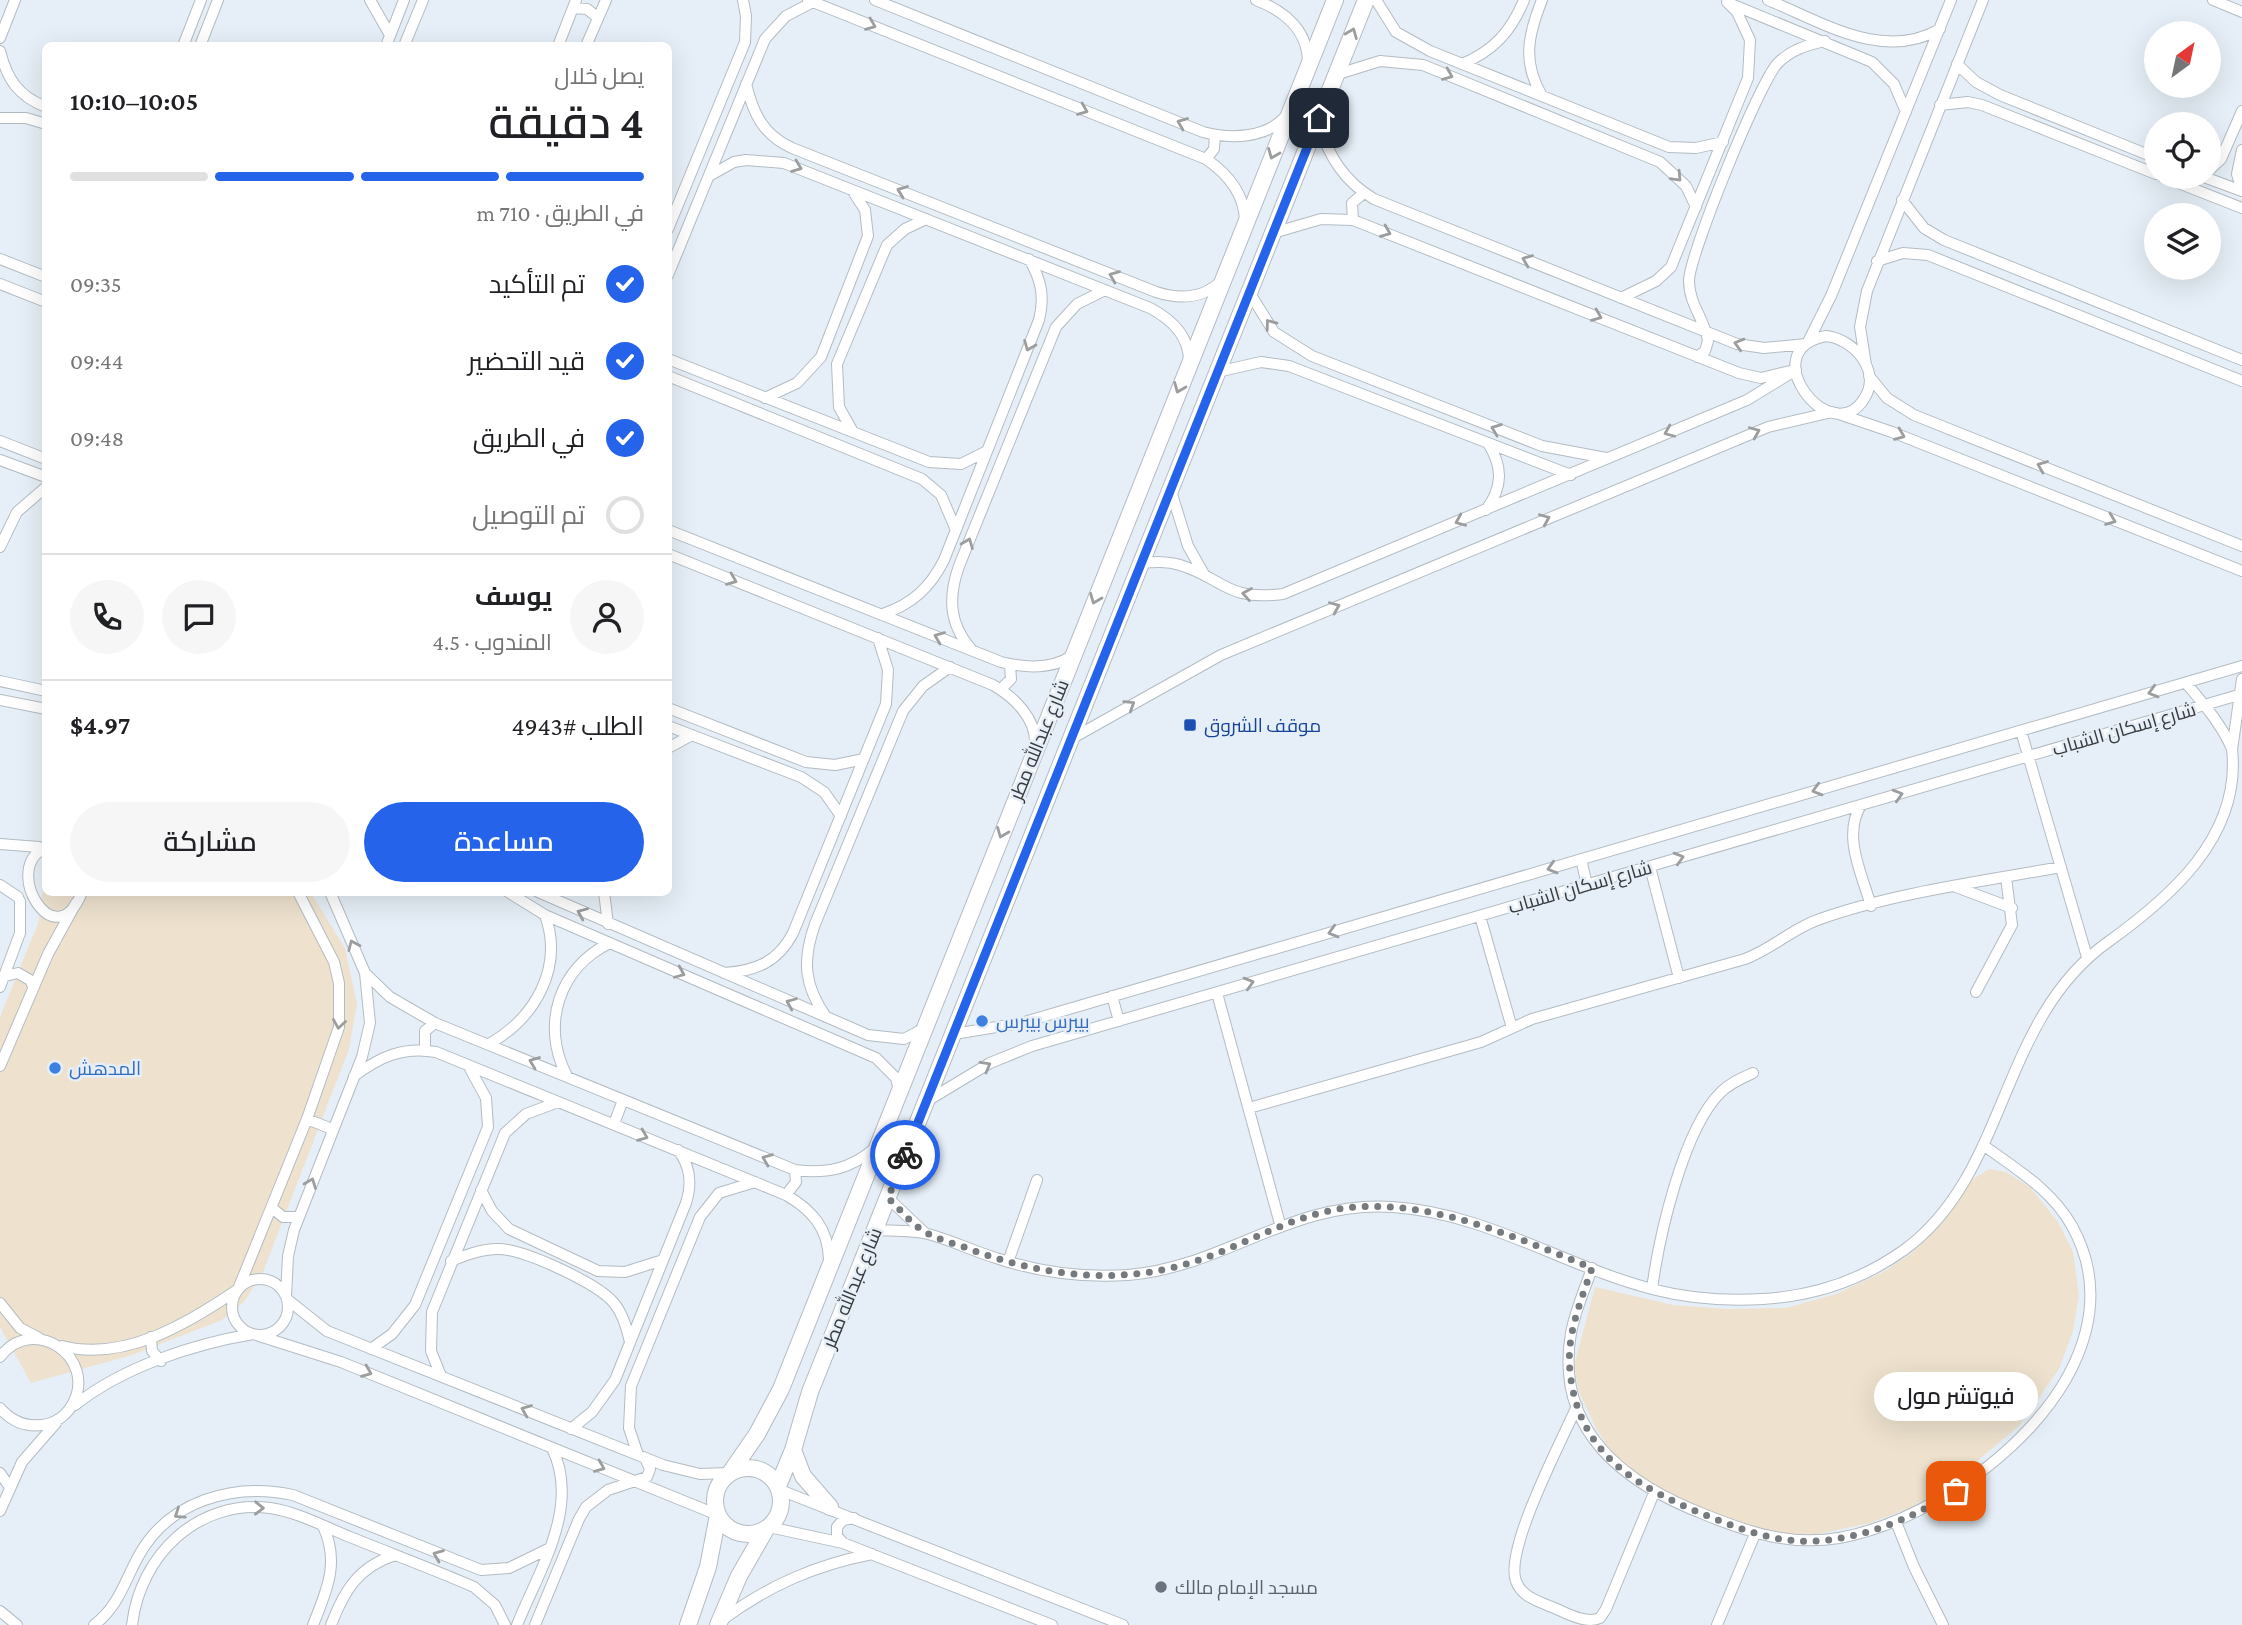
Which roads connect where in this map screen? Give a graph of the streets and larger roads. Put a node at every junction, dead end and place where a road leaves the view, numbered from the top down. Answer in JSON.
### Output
{"nodes":[{"id":1,"x":15,"y":0,"type":"edge"},
{"id":2,"x":201,"y":0,"type":"edge"},
{"id":3,"x":218,"y":0,"type":"edge"},
{"id":4,"x":370,"y":0,"type":"edge"},
{"id":5,"x":404,"y":0,"type":"edge"},
{"id":6,"x":423,"y":0,"type":"edge"},
{"id":7,"x":606,"y":0,"type":"edge"},
{"id":8,"x":743,"y":0,"type":"edge"},
{"id":9,"x":875,"y":0,"type":"edge"},
{"id":10,"x":1256,"y":0,"type":"edge"},
{"id":11,"x":1335,"y":0,"type":"edge"},
{"id":12,"x":1366,"y":0,"type":"edge"},
{"id":13,"x":1376,"y":0,"type":"edge"},
{"id":14,"x":1524,"y":0,"type":"edge"},
{"id":15,"x":1542,"y":0,"type":"edge"},
{"id":16,"x":1768,"y":0,"type":"edge"},
{"id":17,"x":1951,"y":0,"type":"edge"},
{"id":18,"x":1983,"y":0,"type":"edge"},
{"id":19,"x":2213,"y":0,"type":"edge"},
{"id":20,"x":811,"y":1,"type":"edge"},
{"id":21,"x":1725,"y":1,"type":"edge"},
{"id":22,"x":1274,"y":3,"type":"edge"},
{"id":23,"x":574,"y":4,"type":"edge"},
{"id":24,"x":2242,"y":12,"type":"edge"},
{"id":25,"x":597,"y":17,"type":"junction"},
{"id":26,"x":1515,"y":20,"type":"junction"},
{"id":27,"x":1532,"y":28,"type":"junction"},
{"id":28,"x":1940,"y":29,"type":"junction"},
{"id":29,"x":0,"y":38,"type":"edge"},
{"id":30,"x":1862,"y":38,"type":"junction"},
{"id":31,"x":388,"y":40,"type":"edge"},
{"id":32,"x":1825,"y":41,"type":"junction"},
{"id":33,"x":185,"y":42,"type":"edge"},
{"id":34,"x":202,"y":42,"type":"edge"},
{"id":35,"x":406,"y":42,"type":"edge"},
{"id":36,"x":560,"y":42,"type":"edge"},
{"id":37,"x":588,"y":42,"type":"edge"},
{"id":38,"x":745,"y":42,"type":"junction"},
{"id":39,"x":988,"y":46,"type":"junction"},
{"id":40,"x":760,"y":49,"type":"junction"},
{"id":41,"x":0,"y":51,"type":"edge"},
{"id":42,"x":1430,"y":51,"type":"junction"},
{"id":43,"x":1856,"y":54,"type":"junction"},
{"id":44,"x":1462,"y":64,"type":"junction"},
{"id":45,"x":1957,"y":64,"type":"junction"},
{"id":46,"x":1423,"y":65,"type":"junction"},
{"id":47,"x":979,"y":68,"type":"junction"},
{"id":48,"x":1308,"y":68,"type":"junction"},
{"id":49,"x":1335,"y":75,"type":"junction"},
{"id":50,"x":1748,"y":78,"type":"junction"},
{"id":51,"x":746,"y":84,"type":"junction"},
{"id":52,"x":1763,"y":84,"type":"junction"},
{"id":53,"x":1542,"y":96,"type":"junction"},
{"id":54,"x":33,"y":102,"type":"junction"},
{"id":55,"x":42,"y":105,"type":"edge"},
{"id":56,"x":1940,"y":105,"type":"junction"},
{"id":57,"x":1291,"y":109,"type":"junction"},
{"id":58,"x":2242,"y":111,"type":"edge"},
{"id":59,"x":1906,"y":113,"type":"junction"},
{"id":60,"x":0,"y":118,"type":"edge"},
{"id":61,"x":26,"y":118,"type":"junction"},
{"id":62,"x":1318,"y":120,"type":"junction"},
{"id":63,"x":42,"y":123,"type":"edge"},
{"id":64,"x":1214,"y":135,"type":"junction"},
{"id":65,"x":780,"y":142,"type":"junction"},
{"id":66,"x":1656,"y":142,"type":"junction"},
{"id":67,"x":1723,"y":142,"type":"junction"},
{"id":68,"x":2242,"y":150,"type":"edge"},
{"id":69,"x":2144,"y":153,"type":"edge"},
{"id":70,"x":1650,"y":158,"type":"junction"},
{"id":71,"x":1206,"y":159,"type":"junction"},
{"id":72,"x":2221,"y":159,"type":"edge"},
{"id":73,"x":773,"y":160,"type":"junction"},
{"id":74,"x":2144,"y":169,"type":"edge"},
{"id":75,"x":709,"y":176,"type":"junction"},
{"id":76,"x":2221,"y":183,"type":"edge"},
{"id":77,"x":850,"y":188,"type":"junction"},
{"id":78,"x":2194,"y":189,"type":"edge"},
{"id":79,"x":2242,"y":191,"type":"edge"},
{"id":80,"x":1364,"y":193,"type":"junction"},
{"id":81,"x":1902,"y":200,"type":"junction"},
{"id":82,"x":937,"y":205,"type":"junction"},
{"id":83,"x":1696,"y":207,"type":"junction"},
{"id":84,"x":2242,"y":208,"type":"edge"},
{"id":85,"x":672,"y":219,"type":"edge"},
{"id":86,"x":929,"y":219,"type":"junction"},
{"id":87,"x":1353,"y":220,"type":"junction"},
{"id":88,"x":1245,"y":222,"type":"junction"},
{"id":89,"x":1273,"y":233,"type":"junction"},
{"id":90,"x":1680,"y":247,"type":"junction"},
{"id":91,"x":865,"y":249,"type":"junction"},
{"id":92,"x":1694,"y":253,"type":"junction"},
{"id":93,"x":881,"y":256,"type":"junction"},
{"id":94,"x":0,"y":259,"type":"edge"},
{"id":95,"x":1029,"y":259,"type":"junction"},
{"id":96,"x":1877,"y":261,"type":"junction"},
{"id":97,"x":672,"y":265,"type":"edge"},
{"id":98,"x":42,"y":275,"type":"edge"},
{"id":99,"x":1222,"y":280,"type":"junction"},
{"id":100,"x":0,"y":284,"type":"edge"},
{"id":101,"x":1105,"y":290,"type":"junction"},
{"id":102,"x":1156,"y":292,"type":"junction"},
{"id":103,"x":1249,"y":292,"type":"junction"},
{"id":104,"x":1621,"y":298,"type":"junction"},
{"id":105,"x":42,"y":300,"type":"edge"},
{"id":106,"x":1150,"y":307,"type":"junction"},
{"id":107,"x":1039,"y":320,"type":"junction"},
{"id":108,"x":1056,"y":327,"type":"junction"},
{"id":109,"x":1706,"y":332,"type":"junction"},
{"id":110,"x":1807,"y":343,"type":"junction"},
{"id":111,"x":1298,"y":349,"type":"junction"},
{"id":112,"x":821,"y":357,"type":"junction"},
{"id":113,"x":1697,"y":357,"type":"junction"},
{"id":114,"x":2242,"y":359,"type":"edge"},
{"id":115,"x":672,"y":360,"type":"edge"},
{"id":116,"x":1189,"y":363,"type":"junction"},
{"id":117,"x":837,"y":364,"type":"junction"},
{"id":118,"x":1289,"y":366,"type":"junction"},
{"id":119,"x":1796,"y":370,"type":"junction"},
{"id":120,"x":1868,"y":371,"type":"junction"},
{"id":121,"x":1217,"y":372,"type":"junction"},
{"id":122,"x":672,"y":378,"type":"edge"},
{"id":123,"x":2242,"y":381,"type":"edge"},
{"id":124,"x":739,"y":388,"type":"junction"},
{"id":125,"x":765,"y":398,"type":"junction"},
{"id":126,"x":734,"y":402,"type":"junction"},
{"id":127,"x":1834,"y":413,"type":"junction"},
{"id":128,"x":1165,"y":423,"type":"junction"},
{"id":129,"x":853,"y":432,"type":"junction"},
{"id":130,"x":1192,"y":436,"type":"junction"},
{"id":131,"x":1523,"y":439,"type":"junction"},
{"id":132,"x":0,"y":441,"type":"edge"},
{"id":133,"x":1488,"y":443,"type":"junction"},
{"id":134,"x":988,"y":450,"type":"junction"},
{"id":135,"x":1517,"y":454,"type":"junction"},
{"id":136,"x":42,"y":457,"type":"edge"},
{"id":137,"x":1609,"y":458,"type":"junction"},
{"id":138,"x":0,"y":460,"type":"edge"},
{"id":139,"x":929,"y":462,"type":"junction"},
{"id":140,"x":1571,"y":475,"type":"junction"},
{"id":141,"x":42,"y":476,"type":"edge"},
{"id":142,"x":922,"y":479,"type":"junction"},
{"id":143,"x":42,"y":490,"type":"edge"},
{"id":144,"x":1170,"y":490,"type":"junction"},
{"id":145,"x":1486,"y":510,"type":"junction"},
{"id":146,"x":5,"y":523,"type":"edge"},
{"id":147,"x":956,"y":530,"type":"junction"},
{"id":148,"x":672,"y":532,"type":"edge"},
{"id":149,"x":2242,"y":546,"type":"edge"},
{"id":150,"x":0,"y":547,"type":"edge"},
{"id":151,"x":716,"y":549,"type":"junction"},
{"id":152,"x":672,"y":556,"type":"edge"},
{"id":153,"x":1141,"y":563,"type":"junction"},
{"id":154,"x":708,"y":570,"type":"junction"},
{"id":155,"x":2242,"y":571,"type":"edge"},
{"id":156,"x":936,"y":575,"type":"junction"},
{"id":157,"x":1206,"y":578,"type":"junction"},
{"id":158,"x":953,"y":583,"type":"junction"},
{"id":159,"x":883,"y":614,"type":"junction"},
{"id":160,"x":878,"y":638,"type":"junction"},
{"id":161,"x":973,"y":651,"type":"junction"},
{"id":162,"x":1073,"y":655,"type":"junction"},
{"id":163,"x":1010,"y":665,"type":"junction"},
{"id":164,"x":2242,"y":666,"type":"edge"},
{"id":165,"x":950,"y":667,"type":"junction"},
{"id":166,"x":2242,"y":679,"type":"edge"},
{"id":167,"x":0,"y":681,"type":"edge"},
{"id":168,"x":2186,"y":683,"type":"junction"},
{"id":169,"x":1001,"y":689,"type":"junction"},
{"id":170,"x":42,"y":690,"type":"edge"},
{"id":171,"x":2241,"y":695,"type":"edge"},
{"id":172,"x":0,"y":700,"type":"edge"},
{"id":173,"x":2204,"y":705,"type":"junction"},
{"id":174,"x":42,"y":708,"type":"edge"},
{"id":175,"x":672,"y":710,"type":"edge"},
{"id":176,"x":880,"y":721,"type":"junction"},
{"id":177,"x":895,"y":726,"type":"junction"},
{"id":178,"x":672,"y":728,"type":"edge"},
{"id":179,"x":2021,"y":731,"type":"junction"},
{"id":180,"x":692,"y":735,"type":"junction"},
{"id":181,"x":1071,"y":739,"type":"junction"},
{"id":182,"x":672,"y":746,"type":"edge"},
{"id":183,"x":1035,"y":749,"type":"junction"},
{"id":184,"x":2232,"y":750,"type":"junction"},
{"id":185,"x":2029,"y":757,"type":"junction"},
{"id":186,"x":864,"y":759,"type":"junction"},
{"id":187,"x":806,"y":762,"type":"junction"},
{"id":188,"x":801,"y":777,"type":"junction"},
{"id":189,"x":1861,"y":805,"type":"junction"},
{"id":190,"x":841,"y":816,"type":"junction"},
{"id":191,"x":0,"y":844,"type":"edge"},
{"id":192,"x":42,"y":848,"type":"edge"},
{"id":193,"x":42,"y":850,"type":"edge"},
{"id":194,"x":1581,"y":859,"type":"junction"},
{"id":195,"x":1650,"y":867,"type":"junction"},
{"id":196,"x":2061,"y":867,"type":"junction"},
{"id":197,"x":2006,"y":877,"type":"junction"},
{"id":198,"x":0,"y":885,"type":"edge"},
{"id":199,"x":1587,"y":885,"type":"junction"},
{"id":200,"x":1954,"y":886,"type":"junction"},
{"id":201,"x":300,"y":896,"type":"edge"},
{"id":202,"x":331,"y":896,"type":"edge"},
{"id":203,"x":514,"y":896,"type":"edge"},
{"id":204,"x":545,"y":896,"type":"edge"},
{"id":205,"x":561,"y":896,"type":"edge"},
{"id":206,"x":604,"y":896,"type":"edge"},
{"id":207,"x":19,"y":899,"type":"junction"},
{"id":208,"x":79,"y":899,"type":"edge"},
{"id":209,"x":554,"y":901,"type":"junction"},
{"id":210,"x":1871,"y":906,"type":"junction"},
{"id":211,"x":2012,"y":908,"type":"junction"},
{"id":212,"x":337,"y":911,"type":"junction"},
{"id":213,"x":545,"y":915,"type":"junction"},
{"id":214,"x":1480,"y":916,"type":"junction"},
{"id":215,"x":799,"y":918,"type":"junction"},
{"id":216,"x":316,"y":921,"type":"junction"},
{"id":217,"x":608,"y":924,"type":"junction"},
{"id":218,"x":815,"y":925,"type":"junction"},
{"id":219,"x":643,"y":939,"type":"junction"},
{"id":220,"x":610,"y":943,"type":"junction"},
{"id":221,"x":956,"y":948,"type":"junction"},
{"id":222,"x":636,"y":955,"type":"junction"},
{"id":223,"x":2087,"y":957,"type":"junction"},
{"id":224,"x":983,"y":960,"type":"junction"},
{"id":225,"x":723,"y":973,"type":"junction"},
{"id":226,"x":365,"y":974,"type":"junction"},
{"id":227,"x":5,"y":976,"type":"junction"},
{"id":228,"x":1679,"y":978,"type":"junction"},
{"id":229,"x":33,"y":986,"type":"junction"},
{"id":230,"x":0,"y":987,"type":"edge"},
{"id":231,"x":543,"y":989,"type":"junction"},
{"id":232,"x":1976,"y":992,"type":"dead end"},
{"id":233,"x":1217,"y":993,"type":"junction"},
{"id":234,"x":560,"y":996,"type":"junction"},
{"id":235,"x":1112,"y":996,"type":"junction"},
{"id":236,"x":826,"y":1017,"type":"junction"},
{"id":237,"x":1119,"y":1021,"type":"junction"},
{"id":238,"x":435,"y":1023,"type":"junction"},
{"id":239,"x":1512,"y":1028,"type":"junction"},
{"id":240,"x":923,"y":1029,"type":"junction"},
{"id":241,"x":954,"y":1034,"type":"junction"},
{"id":242,"x":868,"y":1035,"type":"junction"},
{"id":243,"x":489,"y":1044,"type":"junction"},
{"id":244,"x":425,"y":1050,"type":"junction"},
{"id":245,"x":862,"y":1051,"type":"junction"},
{"id":246,"x":468,"y":1065,"type":"junction"},
{"id":247,"x":0,"y":1066,"type":"edge"},
{"id":248,"x":1754,"y":1073,"type":"dead end"},
{"id":249,"x":565,"y":1074,"type":"junction"},
{"id":250,"x":354,"y":1076,"type":"junction"},
{"id":251,"x":899,"y":1090,"type":"junction"},
{"id":252,"x":623,"y":1100,"type":"junction"},
{"id":253,"x":927,"y":1101,"type":"junction"},
{"id":254,"x":558,"y":1102,"type":"junction"},
{"id":255,"x":1248,"y":1108,"type":"junction"},
{"id":256,"x":307,"y":1119,"type":"junction"},
{"id":257,"x":614,"y":1124,"type":"junction"},
{"id":258,"x":488,"y":1127,"type":"junction"},
{"id":259,"x":332,"y":1129,"type":"junction"},
{"id":260,"x":505,"y":1133,"type":"junction"},
{"id":261,"x":1983,"y":1144,"type":"junction"},
{"id":262,"x":875,"y":1148,"type":"junction"},
{"id":263,"x":678,"y":1150,"type":"junction"},
{"id":264,"x":795,"y":1170,"type":"junction"},
{"id":265,"x":1037,"y":1180,"type":"dead end"},
{"id":266,"x":755,"y":1182,"type":"junction"},
{"id":267,"x":481,"y":1190,"type":"junction"},
{"id":268,"x":786,"y":1195,"type":"junction"},
{"id":269,"x":888,"y":1198,"type":"junction"},
{"id":270,"x":686,"y":1203,"type":"junction"},
{"id":271,"x":272,"y":1208,"type":"junction"},
{"id":272,"x":703,"y":1211,"type":"junction"},
{"id":273,"x":298,"y":1217,"type":"junction"},
{"id":274,"x":1280,"y":1224,"type":"junction"},
{"id":275,"x":875,"y":1230,"type":"junction"},
{"id":276,"x":925,"y":1233,"type":"junction"},
{"id":277,"x":519,"y":1235,"type":"junction"},
{"id":278,"x":512,"y":1251,"type":"junction"},
{"id":279,"x":663,"y":1260,"type":"junction"},
{"id":280,"x":451,"y":1261,"type":"junction"},
{"id":281,"x":830,"y":1262,"type":"junction"},
{"id":282,"x":1008,"y":1262,"type":"junction"},
{"id":283,"x":1592,"y":1268,"type":"junction"},
{"id":284,"x":598,"y":1271,"type":"junction"},
{"id":285,"x":593,"y":1286,"type":"junction"},
{"id":286,"x":238,"y":1289,"type":"junction"},
{"id":287,"x":1652,"y":1289,"type":"junction"},
{"id":288,"x":287,"y":1298,"type":"junction"},
{"id":289,"x":0,"y":1303,"type":"edge"},
{"id":290,"x":415,"y":1305,"type":"junction"},
{"id":291,"x":432,"y":1312,"type":"junction"},
{"id":292,"x":254,"y":1334,"type":"junction"},
{"id":293,"x":151,"y":1337,"type":"junction"},
{"id":294,"x":45,"y":1340,"type":"junction"},
{"id":295,"x":348,"y":1340,"type":"junction"},
{"id":296,"x":630,"y":1343,"type":"junction"},
{"id":297,"x":58,"y":1345,"type":"junction"},
{"id":298,"x":371,"y":1349,"type":"junction"},
{"id":299,"x":0,"y":1357,"type":"edge"},
{"id":300,"x":161,"y":1361,"type":"junction"},
{"id":301,"x":341,"y":1362,"type":"junction"},
{"id":302,"x":441,"y":1376,"type":"junction"},
{"id":303,"x":615,"y":1380,"type":"junction"},
{"id":304,"x":631,"y":1386,"type":"junction"},
{"id":305,"x":781,"y":1389,"type":"junction"},
{"id":306,"x":807,"y":1398,"type":"junction"},
{"id":307,"x":1577,"y":1406,"type":"junction"},
{"id":308,"x":0,"y":1408,"type":"edge"},
{"id":309,"x":71,"y":1409,"type":"junction"},
{"id":310,"x":60,"y":1419,"type":"junction"},
{"id":311,"x":571,"y":1429,"type":"junction"},
{"id":312,"x":552,"y":1448,"type":"junction"},
{"id":313,"x":793,"y":1450,"type":"junction"},
{"id":314,"x":641,"y":1456,"type":"junction"},
{"id":315,"x":0,"y":1473,"type":"edge"},
{"id":316,"x":729,"y":1473,"type":"junction"},
{"id":317,"x":636,"y":1482,"type":"junction"},
{"id":318,"x":9,"y":1486,"type":"junction"},
{"id":319,"x":779,"y":1488,"type":"junction"},
{"id":320,"x":1654,"y":1493,"type":"junction"},
{"id":321,"x":216,"y":1495,"type":"junction"},
{"id":322,"x":830,"y":1507,"type":"junction"},
{"id":323,"x":0,"y":1510,"type":"edge"},
{"id":324,"x":222,"y":1512,"type":"junction"},
{"id":325,"x":562,"y":1512,"type":"junction"},
{"id":326,"x":718,"y":1515,"type":"junction"},
{"id":327,"x":854,"y":1518,"type":"junction"},
{"id":328,"x":579,"y":1519,"type":"junction"},
{"id":329,"x":1896,"y":1522,"type":"junction"},
{"id":330,"x":323,"y":1526,"type":"junction"},
{"id":331,"x":768,"y":1528,"type":"junction"},
{"id":332,"x":1755,"y":1534,"type":"junction"},
{"id":333,"x":843,"y":1543,"type":"junction"},
{"id":334,"x":548,"y":1549,"type":"junction"},
{"id":335,"x":873,"y":1553,"type":"junction"},
{"id":336,"x":395,"y":1555,"type":"junction"},
{"id":337,"x":467,"y":1566,"type":"junction"},
{"id":338,"x":461,"y":1581,"type":"junction"},
{"id":339,"x":123,"y":1591,"type":"junction"},
{"id":340,"x":324,"y":1597,"type":"junction"},
{"id":341,"x":137,"y":1598,"type":"junction"},
{"id":342,"x":698,"y":1601,"type":"junction"},
{"id":343,"x":340,"y":1603,"type":"junction"},
{"id":344,"x":0,"y":1611,"type":"edge"},
{"id":345,"x":721,"y":1619,"type":"edge"},
{"id":346,"x":17,"y":1625,"type":"edge"},
{"id":347,"x":94,"y":1625,"type":"edge"},
{"id":348,"x":132,"y":1625,"type":"edge"},
{"id":349,"x":313,"y":1625,"type":"edge"},
{"id":350,"x":331,"y":1625,"type":"edge"},
{"id":351,"x":505,"y":1625,"type":"edge"},
{"id":352,"x":517,"y":1625,"type":"edge"},
{"id":353,"x":535,"y":1625,"type":"edge"},
{"id":354,"x":688,"y":1625,"type":"edge"},
{"id":355,"x":1052,"y":1625,"type":"edge"},
{"id":356,"x":1123,"y":1625,"type":"edge"},
{"id":357,"x":1717,"y":1625,"type":"edge"},
{"id":358,"x":1943,"y":1625,"type":"edge"}],
"edges":[{"from":1,"to":29,"type":"street"},
{"from":2,"to":33,"type":"street"},
{"from":3,"to":34,"type":"street"},
{"from":4,"to":31,"type":"street"},
{"from":5,"to":31,"type":"street"},
{"from":6,"to":35,"type":"street"},
{"from":7,"to":25,"type":"street"},
{"from":8,"to":38,"type":"street"},
{"from":9,"to":39,"type":"street"},
{"from":10,"to":22,"type":"street"},
{"from":11,"to":48,"type":"street","name":"شارع عبدالله مطر"},
{"from":49,"to":12,"type":"street","name":"شارع عبدالله مطر","one_way":true},
{"from":13,"to":42,"type":"street"},
{"from":14,"to":26,"type":"street"},
{"from":15,"to":27,"type":"street"},
{"from":16,"to":30,"type":"street"},
{"from":17,"to":28,"type":"street"},
{"from":18,"to":45,"type":"street"},
{"from":19,"to":24,"type":"street"},
{"from":20,"to":40,"type":"street"},
{"from":20,"to":47,"type":"street","one_way":true},
{"from":21,"to":32,"type":"street"},
{"from":21,"to":50,"type":"street"},
{"from":22,"to":48,"type":"street"},
{"from":23,"to":25,"type":"street"},
{"from":23,"to":36,"type":"street"},
{"from":25,"to":37,"type":"street"},
{"from":26,"to":27,"type":"street"},
{"from":26,"to":44,"type":"street"},
{"from":27,"to":53,"type":"street"},
{"from":28,"to":30,"type":"street"},
{"from":28,"to":59,"type":"street"},
{"from":30,"to":43,"type":"street"},
{"from":32,"to":43,"type":"street"},
{"from":32,"to":52,"type":"street"},
{"from":38,"to":40,"type":"street"},
{"from":38,"to":85,"type":"street"},
{"from":39,"to":47,"type":"street"},
{"from":64,"to":39,"type":"street","one_way":true},
{"from":40,"to":51,"type":"street"},
{"from":41,"to":54,"type":"street"},
{"from":42,"to":44,"type":"street"},
{"from":42,"to":46,"type":"street"},
{"from":43,"to":59,"type":"street"},
{"from":44,"to":53,"type":"street"},
{"from":45,"to":56,"type":"street"},
{"from":45,"to":69,"type":"street"},
{"from":46,"to":49,"type":"street"},
{"from":46,"to":70,"type":"street","one_way":true},
{"from":47,"to":71,"type":"street","one_way":true},
{"from":48,"to":57,"type":"street","name":"شارع عبدالله مطر"},
{"from":49,"to":62,"type":"street","name":"شارع عبدالله مطر"},
{"from":50,"to":52,"type":"street"},
{"from":50,"to":67,"type":"street"},
{"from":51,"to":65,"type":"street"},
{"from":51,"to":75,"type":"street"},
{"from":52,"to":92,"type":"street"},
{"from":53,"to":66,"type":"street"},
{"from":54,"to":55,"type":"street"},
{"from":54,"to":61,"type":"street"},
{"from":56,"to":74,"type":"street"},
{"from":56,"to":81,"type":"street"},
{"from":57,"to":62,"type":"street"},
{"from":57,"to":64,"type":"street"},
{"from":57,"to":88,"type":"street","name":"شارع عبدالله مطر","one_way":true},
{"from":58,"to":72,"type":"street"},
{"from":59,"to":110,"type":"street"},
{"from":60,"to":61,"type":"street"},
{"from":61,"to":63,"type":"street"},
{"from":62,"to":80,"type":"street"},
{"from":62,"to":89,"type":"street","name":"شارع عبدالله مطر"},
{"from":64,"to":71,"type":"street"},
{"from":65,"to":73,"type":"street"},
{"from":82,"to":65,"type":"street","one_way":true},
{"from":66,"to":67,"type":"street"},
{"from":66,"to":70,"type":"street"},
{"from":67,"to":83,"type":"street"},
{"from":68,"to":79,"type":"street"},
{"from":70,"to":83,"type":"street","one_way":true},
{"from":71,"to":88,"type":"street"},
{"from":73,"to":75,"type":"street"},
{"from":73,"to":77,"type":"street","one_way":true},
{"from":75,"to":97,"type":"street"},
{"from":76,"to":79,"type":"street"},
{"from":77,"to":86,"type":"street"},
{"from":77,"to":91,"type":"street"},
{"from":78,"to":84,"type":"street"},
{"from":80,"to":87,"type":"street"},
{"from":104,"to":80,"type":"street","one_way":true},
{"from":81,"to":96,"type":"street"},
{"from":81,"to":114,"type":"street"},
{"from":82,"to":86,"type":"street"},
{"from":102,"to":82,"type":"street","one_way":true},
{"from":83,"to":90,"type":"street"},
{"from":86,"to":93,"type":"street"},
{"from":86,"to":95,"type":"street"},
{"from":87,"to":89,"type":"street"},
{"from":87,"to":113,"type":"street","one_way":true},
{"from":88,"to":99,"type":"street","name":"شارع عبدالله مطر"},
{"from":89,"to":103,"type":"street","name":"شارع عبدالله مطر"},
{"from":90,"to":92,"type":"street"},
{"from":90,"to":104,"type":"street"},
{"from":91,"to":93,"type":"street"},
{"from":91,"to":112,"type":"street"},
{"from":92,"to":109,"type":"street"},
{"from":93,"to":117,"type":"street"},
{"from":94,"to":98,"type":"street"},
{"from":95,"to":101,"type":"street"},
{"from":95,"to":107,"type":"street"},
{"from":96,"to":120,"type":"street"},
{"from":96,"to":123,"type":"street"},
{"from":99,"to":102,"type":"street"},
{"from":99,"to":116,"type":"street","name":"شارع عبدالله مطر"},
{"from":100,"to":105,"type":"street"},
{"from":101,"to":106,"type":"street"},
{"from":101,"to":108,"type":"street"},
{"from":102,"to":106,"type":"street"},
{"from":111,"to":103,"type":"street","one_way":true},
{"from":103,"to":121,"type":"street","name":"شارع عبدالله مطر"},
{"from":104,"to":109,"type":"street"},
{"from":106,"to":116,"type":"street"},
{"from":107,"to":108,"type":"street"},
{"from":107,"to":134,"type":"street","one_way":true},
{"from":158,"to":108,"type":"street","one_way":true},
{"from":110,"to":109,"type":"street","one_way":true},
{"from":109,"to":113,"type":"street"},
{"from":110,"to":119,"type":"street"},
{"from":110,"to":120,"type":"street"},
{"from":111,"to":118,"type":"street"},
{"from":131,"to":111,"type":"street","one_way":true},
{"from":112,"to":117,"type":"street"},
{"from":112,"to":125,"type":"street"},
{"from":113,"to":119,"type":"street"},
{"from":115,"to":124,"type":"street"},
{"from":116,"to":128,"type":"street","name":"شارع عبدالله مطر","one_way":true},
{"from":117,"to":129,"type":"street"},
{"from":118,"to":121,"type":"street"},
{"from":118,"to":133,"type":"street"},
{"from":119,"to":127,"type":"street"},
{"from":119,"to":137,"type":"street","one_way":true},
{"from":120,"to":127,"type":"street"},
{"from":149,"to":120,"type":"street","one_way":true},
{"from":121,"to":130,"type":"street","name":"شارع عبدالله مطر"},
{"from":122,"to":126,"type":"street"},
{"from":124,"to":125,"type":"street"},
{"from":124,"to":126,"type":"street"},
{"from":125,"to":129,"type":"street"},
{"from":126,"to":142,"type":"street"},
{"from":127,"to":155,"type":"street","one_way":true},
{"from":181,"to":127,"type":"street","one_way":true},
{"from":128,"to":130,"type":"street"},
{"from":128,"to":162,"type":"street","name":"شارع عبدالله مطر","one_way":true},
{"from":129,"to":139,"type":"street"},
{"from":130,"to":144,"type":"street","name":"شارع عبدالله مطر"},
{"from":131,"to":135,"type":"street"},
{"from":131,"to":137,"type":"street"},
{"from":132,"to":136,"type":"street"},
{"from":133,"to":135,"type":"street"},
{"from":133,"to":145,"type":"street"},
{"from":134,"to":139,"type":"street"},
{"from":134,"to":147,"type":"street"},
{"from":135,"to":140,"type":"street"},
{"from":137,"to":140,"type":"street"},
{"from":138,"to":141,"type":"street"},
{"from":139,"to":142,"type":"street"},
{"from":140,"to":145,"type":"street"},
{"from":142,"to":147,"type":"street"},
{"from":143,"to":146,"type":"street"},
{"from":144,"to":153,"type":"street","name":"شارع عبدالله مطر"},
{"from":144,"to":157,"type":"street"},
{"from":145,"to":157,"type":"street","one_way":true},
{"from":146,"to":150,"type":"street"},
{"from":147,"to":156,"type":"street"},
{"from":148,"to":151,"type":"street"},
{"from":151,"to":154,"type":"street"},
{"from":151,"to":159,"type":"street"},
{"from":152,"to":154,"type":"street"},
{"from":153,"to":157,"type":"street"},
{"from":153,"to":181,"type":"street","name":"شارع عبدالله مطر"},
{"from":154,"to":160,"type":"street","one_way":true},
{"from":156,"to":158,"type":"street"},
{"from":156,"to":159,"type":"street"},
{"from":158,"to":161,"type":"street"},
{"from":161,"to":159,"type":"street","one_way":true},
{"from":160,"to":165,"type":"street"},
{"from":160,"to":176,"type":"street"},
{"from":161,"to":163,"type":"street"},
{"from":162,"to":163,"type":"street"},
{"from":162,"to":183,"type":"street","name":"شارع عبدالله مطر"},
{"from":163,"to":169,"type":"street"},
{"from":164,"to":168,"type":"street","name":"شارع إسكان الشباب"},
{"from":165,"to":169,"type":"street"},
{"from":165,"to":177,"type":"street"},
{"from":166,"to":171,"type":"street"},
{"from":167,"to":170,"type":"street"},
{"from":168,"to":173,"type":"street"},
{"from":168,"to":179,"type":"street","name":"شارع إسكان الشباب","one_way":true},
{"from":169,"to":183,"type":"street"},
{"from":171,"to":173,"type":"street","name":"شارع إسكان الشباب"},
{"from":171,"to":184,"type":"street"},
{"from":172,"to":174,"type":"street"},
{"from":173,"to":184,"type":"street"},
{"from":173,"to":185,"type":"street","name":"شارع إسكان الشباب"},
{"from":175,"to":187,"type":"street"},
{"from":176,"to":177,"type":"street"},
{"from":176,"to":186,"type":"street"},
{"from":177,"to":218,"type":"street"},
{"from":178,"to":180,"type":"street"},
{"from":179,"to":185,"type":"street"},
{"from":179,"to":194,"type":"street","name":"شارع إسكان الشباب","one_way":true},
{"from":180,"to":182,"type":"street"},
{"from":180,"to":188,"type":"street"},
{"from":181,"to":224,"type":"street","name":"شارع عبدالله مطر"},
{"from":183,"to":221,"type":"street","name":"شارع عبدالله مطر","one_way":true},
{"from":184,"to":223,"type":"street"},
{"from":189,"to":185,"type":"street","name":"شارع إسكان الشباب","one_way":true},
{"from":185,"to":196,"type":"street"},
{"from":186,"to":187,"type":"street"},
{"from":186,"to":190,"type":"street"},
{"from":187,"to":188,"type":"street"},
{"from":188,"to":190,"type":"street"},
{"from":195,"to":189,"type":"street","name":"شارع إسكان الشباب","one_way":true},
{"from":189,"to":210,"type":"street"},
{"from":190,"to":215,"type":"street"},
{"from":191,"to":192,"type":"street"},
{"from":193,"to":207,"type":"street"},
{"from":194,"to":199,"type":"street"},
{"from":194,"to":235,"type":"street","name":"شارع إسكان الشباب","one_way":true},
{"from":195,"to":199,"type":"street","name":"شارع إسكان الشباب"},
{"from":195,"to":228,"type":"street"},
{"from":196,"to":197,"type":"street"},
{"from":196,"to":223,"type":"street"},
{"from":197,"to":200,"type":"street"},
{"from":197,"to":211,"type":"street"},
{"from":198,"to":207,"type":"street"},
{"from":199,"to":214,"type":"street","name":"شارع إسكان الشباب"},
{"from":200,"to":210,"type":"street"},
{"from":200,"to":211,"type":"street"},
{"from":201,"to":216,"type":"street"},
{"from":202,"to":212,"type":"street"},
{"from":203,"to":213,"type":"street"},
{"from":204,"to":209,"type":"street"},
{"from":205,"to":209,"type":"street"},
{"from":206,"to":217,"type":"street"},
{"from":207,"to":208,"type":"street"},
{"from":207,"to":227,"type":"street"},
{"from":208,"to":229,"type":"street"},
{"from":217,"to":209,"type":"street","one_way":true},
{"from":210,"to":228,"type":"street"},
{"from":211,"to":232,"type":"street"},
{"from":212,"to":216,"type":"street"},
{"from":226,"to":212,"type":"street","one_way":true},
{"from":213,"to":220,"type":"street"},
{"from":213,"to":231,"type":"street"},
{"from":233,"to":214,"type":"street","name":"شارع إسكان الشباب","one_way":true},
{"from":214,"to":239,"type":"street"},
{"from":215,"to":218,"type":"street"},
{"from":215,"to":225,"type":"street"},
{"from":216,"to":256,"type":"street","one_way":true},
{"from":217,"to":219,"type":"street"},
{"from":218,"to":236,"type":"street"},
{"from":219,"to":222,"type":"street"},
{"from":219,"to":225,"type":"street"},
{"from":220,"to":222,"type":"street"},
{"from":220,"to":234,"type":"street"},
{"from":221,"to":224,"type":"street"},
{"from":221,"to":240,"type":"street","name":"شارع عبدالله مطر"},
{"from":222,"to":245,"type":"street","one_way":true},
{"from":223,"to":261,"type":"street"},
{"from":224,"to":241,"type":"street","name":"شارع عبدالله مطر"},
{"from":236,"to":225,"type":"street","one_way":true},
{"from":226,"to":238,"type":"street"},
{"from":226,"to":250,"type":"street"},
{"from":227,"to":229,"type":"street"},
{"from":227,"to":230,"type":"street"},
{"from":228,"to":239,"type":"street"},
{"from":229,"to":247,"type":"street"},
{"from":231,"to":234,"type":"street"},
{"from":231,"to":243,"type":"street"},
{"from":233,"to":237,"type":"street","name":"شارع إسكان الشباب"},
{"from":233,"to":255,"type":"street"},
{"from":234,"to":249,"type":"street"},
{"from":235,"to":237,"type":"street"},
{"from":235,"to":241,"type":"street","name":"شارع إسكان الشباب"},
{"from":236,"to":242,"type":"street"},
{"from":253,"to":237,"type":"street","name":"شارع إسكان الشباب","one_way":true},
{"from":238,"to":243,"type":"street"},
{"from":238,"to":244,"type":"street"},
{"from":239,"to":255,"type":"street"},
{"from":240,"to":242,"type":"street"},
{"from":240,"to":251,"type":"street","name":"شارع عبدالله مطر"},
{"from":241,"to":253,"type":"street","name":"شارع عبدالله مطر"},
{"from":242,"to":245,"type":"street"},
{"from":249,"to":243,"type":"street","one_way":true},
{"from":244,"to":246,"type":"street"},
{"from":244,"to":250,"type":"street"},
{"from":245,"to":251,"type":"street"},
{"from":246,"to":254,"type":"street"},
{"from":246,"to":258,"type":"street"},
{"from":248,"to":287,"type":"street"},
{"from":249,"to":252,"type":"street"},
{"from":250,"to":259,"type":"street"},
{"from":251,"to":262,"type":"street","name":"شارع عبدالله مطر"},
{"from":252,"to":257,"type":"street"},
{"from":264,"to":252,"type":"street","one_way":true},
{"from":253,"to":269,"type":"street","name":"شارع عبدالله مطر"},
{"from":254,"to":257,"type":"street"},
{"from":254,"to":260,"type":"street"},
{"from":255,"to":274,"type":"street"},
{"from":256,"to":259,"type":"street"},
{"from":256,"to":271,"type":"street"},
{"from":257,"to":263,"type":"street","one_way":true},
{"from":258,"to":260,"type":"street"},
{"from":258,"to":290,"type":"street"},
{"from":273,"to":259,"type":"street","one_way":true},
{"from":260,"to":267,"type":"street"},
{"from":261,"to":287,"type":"street"},
{"from":261,"to":329,"type":"street"},
{"from":262,"to":264,"type":"street"},
{"from":262,"to":281,"type":"street","name":"شارع عبدالله مطر"},
{"from":263,"to":266,"type":"street"},
{"from":263,"to":270,"type":"street"},
{"from":264,"to":268,"type":"street"},
{"from":265,"to":282,"type":"street"},
{"from":266,"to":268,"type":"street"},
{"from":266,"to":272,"type":"street"},
{"from":267,"to":277,"type":"street"},
{"from":267,"to":280,"type":"street"},
{"from":268,"to":281,"type":"street"},
{"from":269,"to":275,"type":"street","name":"شارع عبدالله مطر"},
{"from":269,"to":276,"type":"street"},
{"from":270,"to":272,"type":"street"},
{"from":270,"to":279,"type":"street"},
{"from":271,"to":273,"type":"street"},
{"from":271,"to":286,"type":"street"},
{"from":272,"to":304,"type":"street"},
{"from":273,"to":288,"type":"street"},
{"from":274,"to":282,"type":"street"},
{"from":274,"to":283,"type":"street"},
{"from":275,"to":276,"type":"street"},
{"from":275,"to":306,"type":"street","name":"شارع عبدالله مطر"},
{"from":276,"to":282,"type":"street"},
{"from":277,"to":278,"type":"street"},
{"from":277,"to":284,"type":"street"},
{"from":278,"to":280,"type":"street"},
{"from":278,"to":285,"type":"street"},
{"from":279,"to":284,"type":"street"},
{"from":279,"to":296,"type":"street"},
{"from":280,"to":291,"type":"street"},
{"from":281,"to":305,"type":"street","name":"شارع عبدالله مطر"},
{"from":283,"to":287,"type":"street"},
{"from":283,"to":307,"type":"street"},
{"from":284,"to":285,"type":"street"},
{"from":285,"to":296,"type":"street"},
{"from":286,"to":288,"type":"street"},
{"from":286,"to":292,"type":"street"},
{"from":286,"to":293,"type":"street"},
{"from":288,"to":292,"type":"street"},
{"from":288,"to":295,"type":"street"},
{"from":289,"to":294,"type":"street"},
{"from":290,"to":291,"type":"street"},
{"from":290,"to":298,"type":"street"},
{"from":291,"to":302,"type":"street"},
{"from":292,"to":300,"type":"street"},
{"from":292,"to":301,"type":"street"},
{"from":293,"to":297,"type":"street"},
{"from":293,"to":300,"type":"street"},
{"from":294,"to":297,"type":"street"},
{"from":294,"to":299,"type":"street"},
{"from":295,"to":298,"type":"street"},
{"from":295,"to":301,"type":"street"},
{"from":296,"to":303,"type":"street"},
{"from":297,"to":309,"type":"street"},
{"from":298,"to":302,"type":"street"},
{"from":300,"to":309,"type":"street"},
{"from":301,"to":312,"type":"street","one_way":true},
{"from":311,"to":302,"type":"street","one_way":true},
{"from":303,"to":304,"type":"street"},
{"from":303,"to":311,"type":"street"},
{"from":304,"to":314,"type":"street"},
{"from":305,"to":306,"type":"street"},
{"from":305,"to":316,"type":"street","name":"شارع عبدالله مطر"},
{"from":306,"to":313,"type":"street","name":"شارع عبدالله مطر"},
{"from":307,"to":320,"type":"street"},
{"from":307,"to":320,"type":"street"},
{"from":308,"to":310,"type":"street"},
{"from":309,"to":310,"type":"street"},
{"from":310,"to":318,"type":"street"},
{"from":311,"to":314,"type":"street"},
{"from":312,"to":317,"type":"street","one_way":true},
{"from":312,"to":325,"type":"street"},
{"from":313,"to":319,"type":"street","name":"شارع عبدالله مطر"},
{"from":313,"to":322,"type":"street"},
{"from":314,"to":316,"type":"street"},
{"from":314,"to":317,"type":"street"},
{"from":315,"to":318,"type":"street"},
{"from":316,"to":319,"type":"street"},
{"from":316,"to":326,"type":"street"},
{"from":317,"to":326,"type":"street"},
{"from":317,"to":328,"type":"street"},
{"from":318,"to":323,"type":"street"},
{"from":319,"to":322,"type":"street"},
{"from":319,"to":331,"type":"street"},
{"from":320,"to":332,"type":"street"},
{"from":321,"to":324,"type":"street"},
{"from":337,"to":321,"type":"street","one_way":true},
{"from":321,"to":339,"type":"street","one_way":true},
{"from":322,"to":327,"type":"street"},
{"from":324,"to":330,"type":"street","one_way":true},
{"from":324,"to":341,"type":"street"},
{"from":325,"to":328,"type":"street"},
{"from":325,"to":334,"type":"street"},
{"from":326,"to":331,"type":"street"},
{"from":326,"to":342,"type":"street"},
{"from":327,"to":333,"type":"street"},
{"from":327,"to":356,"type":"street"},
{"from":328,"to":353,"type":"street"},
{"from":329,"to":332,"type":"street"},
{"from":329,"to":358,"type":"street"},
{"from":330,"to":336,"type":"street"},
{"from":330,"to":340,"type":"street"},
{"from":331,"to":333,"type":"street"},
{"from":331,"to":345,"type":"street"},
{"from":332,"to":357,"type":"street"},
{"from":333,"to":335,"type":"street"},
{"from":334,"to":337,"type":"street"},
{"from":334,"to":352,"type":"street"},
{"from":335,"to":345,"type":"street"},
{"from":335,"to":355,"type":"street"},
{"from":336,"to":338,"type":"street"},
{"from":336,"to":343,"type":"street"},
{"from":337,"to":338,"type":"street"},
{"from":338,"to":351,"type":"street"},
{"from":339,"to":341,"type":"street"},
{"from":339,"to":347,"type":"street"},
{"from":340,"to":343,"type":"street"},
{"from":340,"to":349,"type":"street"},
{"from":341,"to":348,"type":"street"},
{"from":342,"to":345,"type":"street"},
{"from":342,"to":354,"type":"street"},
{"from":343,"to":350,"type":"street"},
{"from":344,"to":346,"type":"street"}]}
